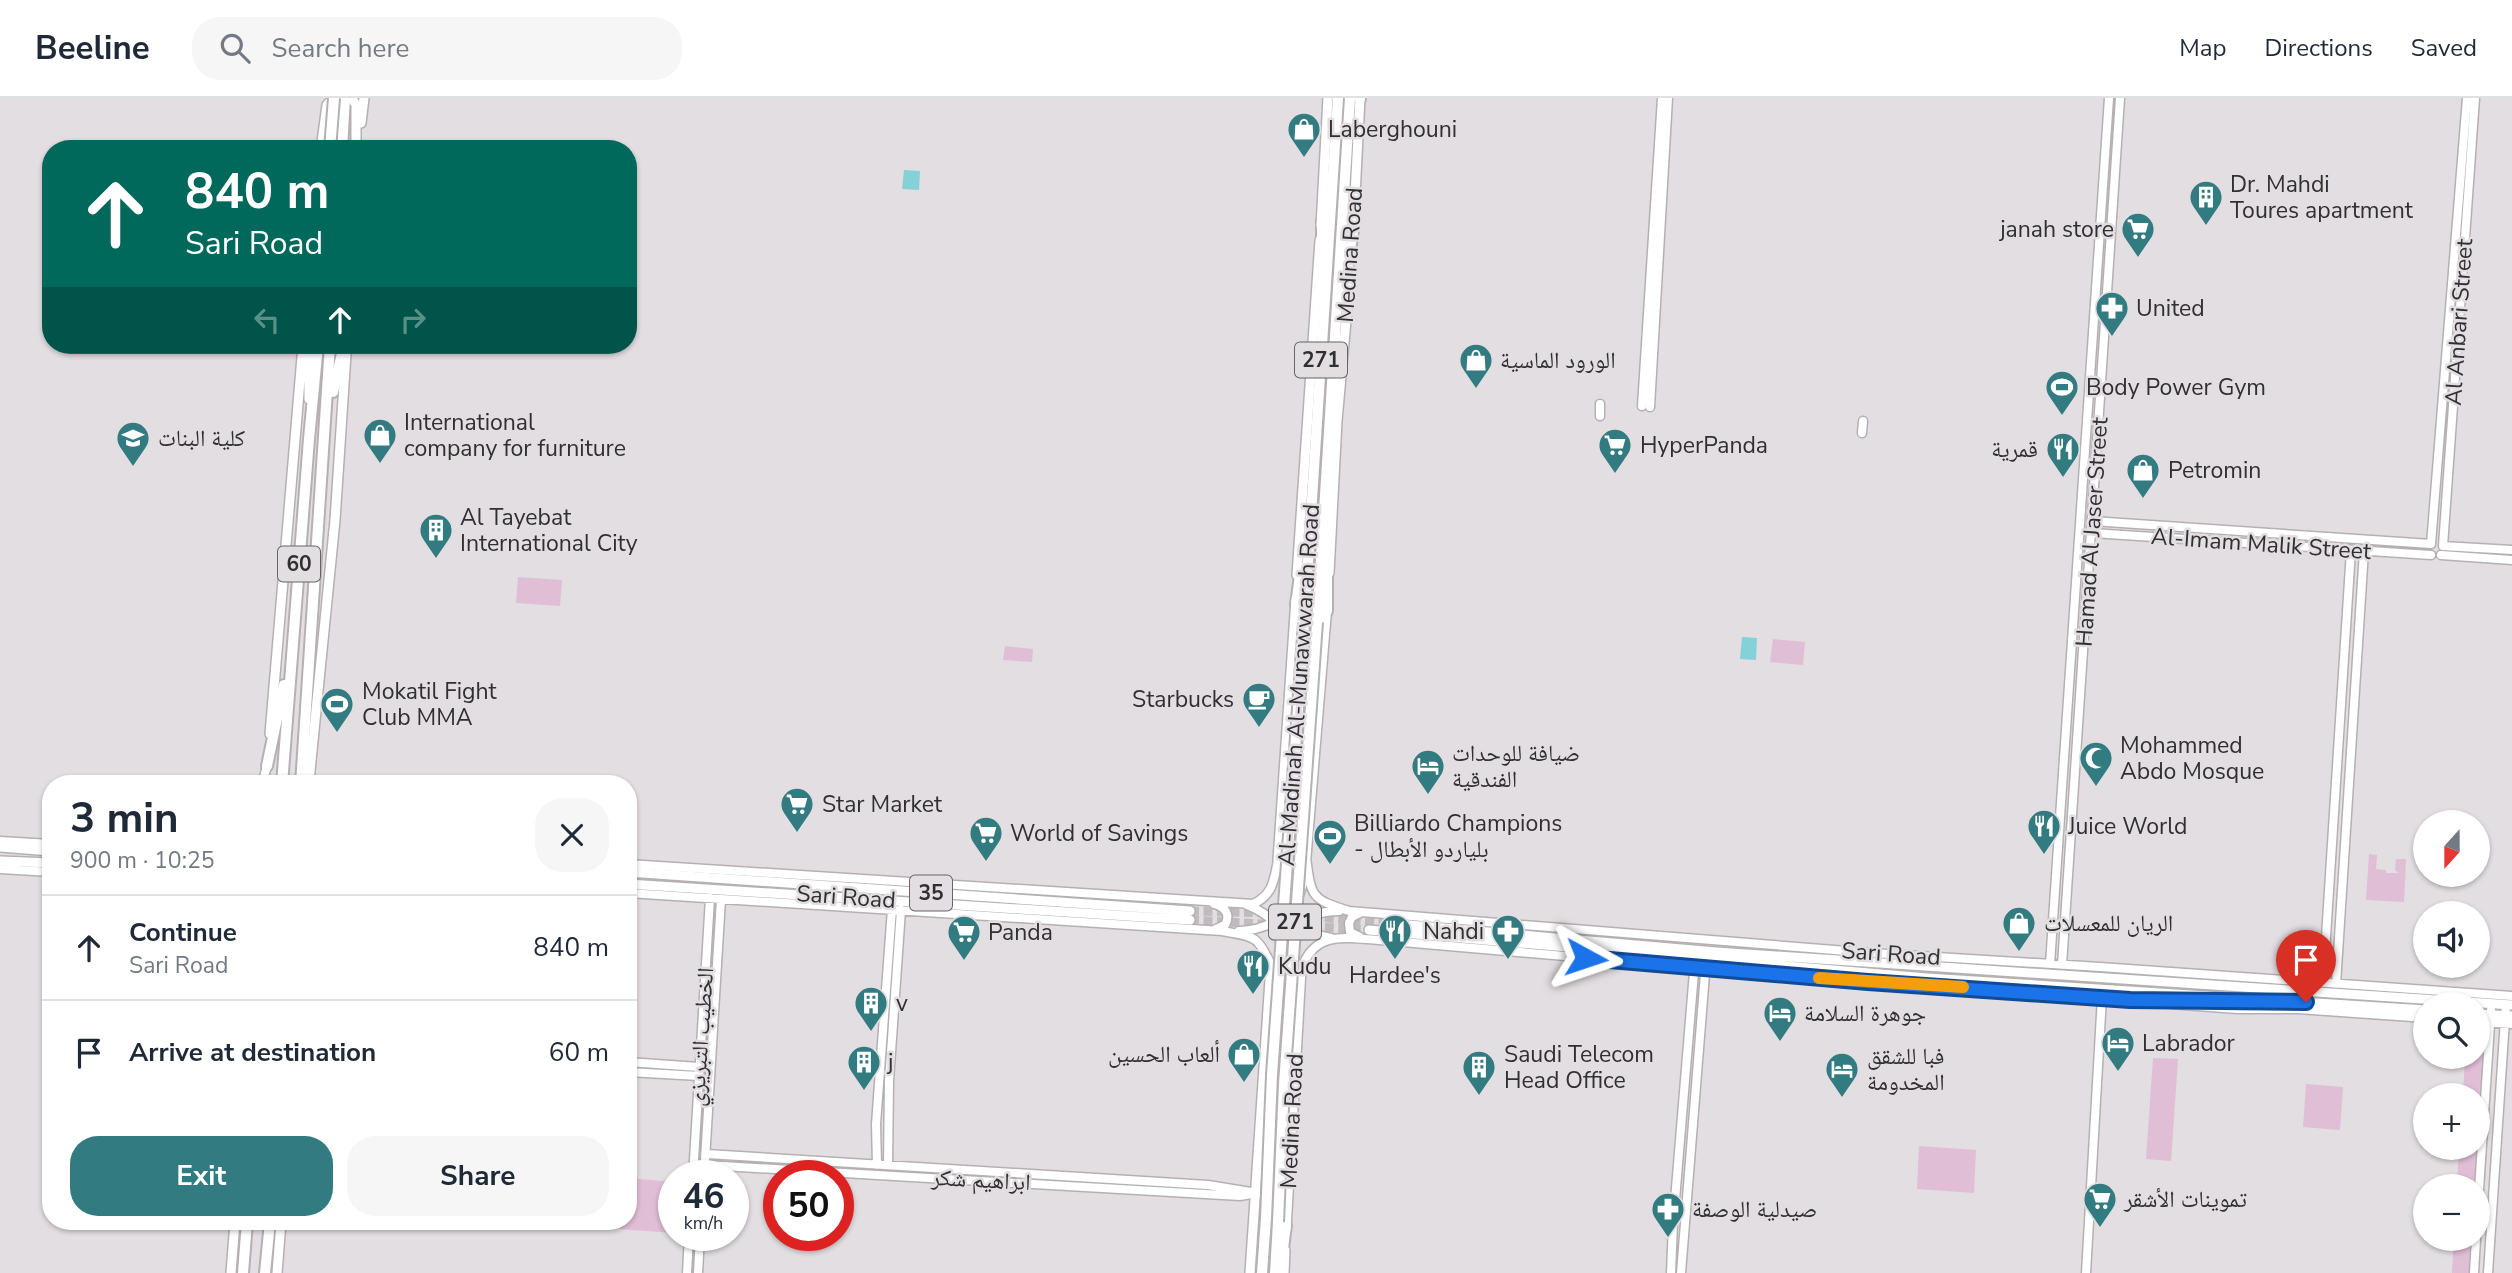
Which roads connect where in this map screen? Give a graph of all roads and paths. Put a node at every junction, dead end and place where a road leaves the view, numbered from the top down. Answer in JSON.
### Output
{"nodes":[{"id":1,"x":321,"y":98,"type":"edge"},
{"id":2,"x":334,"y":98,"type":"edge"},
{"id":3,"x":345,"y":98,"type":"edge"},
{"id":4,"x":352,"y":98,"type":"edge"},
{"id":5,"x":364,"y":98,"type":"edge"},
{"id":6,"x":1328,"y":98,"type":"edge"},
{"id":7,"x":1338,"y":98,"type":"edge"},
{"id":8,"x":1350,"y":98,"type":"edge"},
{"id":9,"x":1360,"y":98,"type":"edge"},
{"id":10,"x":1662,"y":98,"type":"edge"},
{"id":11,"x":1668,"y":98,"type":"edge"},
{"id":12,"x":2109,"y":98,"type":"edge"},
{"id":13,"x":2120,"y":98,"type":"edge"},
{"id":14,"x":2468,"y":98,"type":"edge"},
{"id":15,"x":2474,"y":98,"type":"edge"},
{"id":16,"x":319,"y":140,"type":"edge"},
{"id":17,"x":321,"y":140,"type":"edge"},
{"id":18,"x":331,"y":140,"type":"edge"},
{"id":19,"x":343,"y":140,"type":"edge"},
{"id":20,"x":357,"y":140,"type":"edge"},
{"id":21,"x":358,"y":140,"type":"edge"},
{"id":22,"x":1660,"y":190,"type":"junction"},
{"id":23,"x":1322,"y":221,"type":"junction"},
{"id":24,"x":1353,"y":230,"type":"junction"},
{"id":25,"x":2460,"y":241,"type":"junction"},
{"id":26,"x":1324,"y":313,"type":"junction"},
{"id":27,"x":302,"y":354,"type":"edge"},
{"id":28,"x":309,"y":354,"type":"edge"},
{"id":29,"x":318,"y":354,"type":"edge"},
{"id":30,"x":330,"y":354,"type":"edge"},
{"id":31,"x":343,"y":354,"type":"edge"},
{"id":32,"x":344,"y":354,"type":"edge"},
{"id":33,"x":1332,"y":378,"type":"junction"},
{"id":34,"x":1600,"y":404,"type":"dead end"},
{"id":35,"x":1646,"y":407,"type":"dead end"},
{"id":36,"x":1600,"y":416,"type":"dead end"},
{"id":37,"x":1863,"y":421,"type":"dead end"},
{"id":38,"x":1862,"y":433,"type":"dead end"},
{"id":39,"x":325,"y":436,"type":"junction"},
{"id":40,"x":309,"y":439,"type":"junction"},
{"id":41,"x":1326,"y":468,"type":"junction"},
{"id":42,"x":1313,"y":486,"type":"junction"},
{"id":43,"x":2092,"y":521,"type":"junction"},
{"id":44,"x":2092,"y":533,"type":"junction"},
{"id":45,"x":2431,"y":544,"type":"junction"},
{"id":46,"x":2351,"y":550,"type":"junction"},
{"id":47,"x":2512,"y":550,"type":"edge"},
{"id":48,"x":2364,"y":551,"type":"junction"},
{"id":49,"x":2438,"y":552,"type":"junction"},
{"id":50,"x":2512,"y":560,"type":"edge"},
{"id":51,"x":1296,"y":605,"type":"junction"},
{"id":52,"x":2347,"y":606,"type":"junction"},
{"id":53,"x":2361,"y":607,"type":"junction"},
{"id":54,"x":1327,"y":611,"type":"junction"},
{"id":55,"x":293,"y":641,"type":"junction"},
{"id":56,"x":267,"y":766,"type":"junction"},
{"id":57,"x":264,"y":775,"type":"edge"},
{"id":58,"x":283,"y":775,"type":"edge"},
{"id":59,"x":307,"y":775,"type":"edge"},
{"id":60,"x":308,"y":775,"type":"edge"},
{"id":61,"x":2336,"y":783,"type":"junction"},
{"id":62,"x":2349,"y":783,"type":"junction"},
{"id":63,"x":0,"y":841,"type":"edge"},
{"id":64,"x":42,"y":843,"type":"edge"},
{"id":65,"x":0,"y":848,"type":"edge"},
{"id":66,"x":42,"y":850,"type":"edge"},
{"id":67,"x":1278,"y":858,"type":"junction"},
{"id":68,"x":1306,"y":860,"type":"junction"},
{"id":69,"x":0,"y":861,"type":"edge"},
{"id":70,"x":42,"y":863,"type":"edge"},
{"id":71,"x":637,"y":865,"type":"edge"},
{"id":72,"x":0,"y":869,"type":"edge"},
{"id":73,"x":42,"y":872,"type":"edge"},
{"id":74,"x":637,"y":873,"type":"edge"},
{"id":75,"x":637,"y":884,"type":"edge"},
{"id":76,"x":637,"y":894,"type":"edge"},
{"id":77,"x":710,"y":898,"type":"junction"},
{"id":78,"x":721,"y":899,"type":"junction"},
{"id":79,"x":1188,"y":900,"type":"junction"},
{"id":80,"x":1224,"y":902,"type":"junction"},
{"id":81,"x":897,"y":910,"type":"junction"},
{"id":82,"x":1289,"y":910,"type":"junction"},
{"id":83,"x":1349,"y":911,"type":"junction"},
{"id":84,"x":1377,"y":913,"type":"junction"},
{"id":85,"x":1190,"y":920,"type":"junction"},
{"id":86,"x":1275,"y":921,"type":"junction"},
{"id":87,"x":1397,"y":924,"type":"tunnel mouth"},
{"id":88,"x":1300,"y":925,"type":"junction"},
{"id":89,"x":1369,"y":930,"type":"tunnel mouth"},
{"id":90,"x":1222,"y":931,"type":"junction"},
{"id":91,"x":1286,"y":936,"type":"junction"},
{"id":92,"x":1333,"y":938,"type":"junction"},
{"id":93,"x":1379,"y":940,"type":"junction"},
{"id":94,"x":1608,"y":950,"type":"junction"},
{"id":95,"x":2051,"y":951,"type":"junction"},
{"id":96,"x":2063,"y":953,"type":"junction"},
{"id":97,"x":1643,"y":962,"type":"junction"},
{"id":98,"x":2050,"y":964,"type":"junction"},
{"id":99,"x":1271,"y":965,"type":"junction"},
{"id":100,"x":2062,"y":965,"type":"junction"},
{"id":101,"x":1700,"y":967,"type":"junction"},
{"id":102,"x":1301,"y":970,"type":"junction"},
{"id":103,"x":1927,"y":978,"type":"junction"},
{"id":104,"x":2323,"y":983,"type":"junction"},
{"id":105,"x":1898,"y":984,"type":"junction"},
{"id":106,"x":2336,"y":984,"type":"junction"},
{"id":107,"x":1300,"y":988,"type":"junction"},
{"id":108,"x":1269,"y":990,"type":"junction"},
{"id":109,"x":2102,"y":997,"type":"junction"},
{"id":110,"x":2130,"y":1000,"type":"junction"},
{"id":111,"x":2256,"y":1000,"type":"junction"},
{"id":112,"x":2510,"y":1002,"type":"edge"},
{"id":113,"x":2492,"y":1004,"type":"junction"},
{"id":114,"x":1690,"y":1005,"type":"junction"},
{"id":115,"x":1703,"y":1006,"type":"junction"},
{"id":116,"x":2413,"y":1009,"type":"edge"},
{"id":117,"x":2413,"y":1017,"type":"edge"},
{"id":118,"x":2491,"y":1019,"type":"junction"},
{"id":119,"x":2508,"y":1020,"type":"edge"},
{"id":120,"x":882,"y":1046,"type":"junction"},
{"id":121,"x":892,"y":1046,"type":"junction"},
{"id":122,"x":637,"y":1063,"type":"edge"},
{"id":123,"x":699,"y":1071,"type":"junction"},
{"id":124,"x":637,"y":1072,"type":"edge"},
{"id":125,"x":707,"y":1154,"type":"junction"},
{"id":126,"x":694,"y":1160,"type":"edge"},
{"id":127,"x":706,"y":1160,"type":"edge"},
{"id":128,"x":877,"y":1165,"type":"junction"},
{"id":129,"x":888,"y":1165,"type":"junction"},
{"id":130,"x":749,"y":1167,"type":"edge"},
{"id":131,"x":2480,"y":1174,"type":"edge"},
{"id":132,"x":1133,"y":1184,"type":"junction"},
{"id":133,"x":1257,"y":1193,"type":"junction"},
{"id":134,"x":1282,"y":1224,"type":"junction"},
{"id":135,"x":234,"y":1230,"type":"edge"},
{"id":136,"x":247,"y":1230,"type":"edge"},
{"id":137,"x":269,"y":1230,"type":"edge"},
{"id":138,"x":279,"y":1230,"type":"edge"},
{"id":139,"x":688,"y":1251,"type":"edge"},
{"id":140,"x":699,"y":1251,"type":"edge"},
{"id":141,"x":2475,"y":1251,"type":"edge"},
{"id":142,"x":231,"y":1273,"type":"edge"},
{"id":143,"x":244,"y":1273,"type":"edge"},
{"id":144,"x":265,"y":1273,"type":"edge"},
{"id":145,"x":277,"y":1273,"type":"edge"},
{"id":146,"x":687,"y":1273,"type":"edge"},
{"id":147,"x":698,"y":1273,"type":"edge"},
{"id":148,"x":1250,"y":1273,"type":"edge"},
{"id":149,"x":1260,"y":1273,"type":"edge"},
{"id":150,"x":1279,"y":1273,"type":"edge"},
{"id":151,"x":1671,"y":1273,"type":"edge"},
{"id":152,"x":1681,"y":1273,"type":"edge"},
{"id":153,"x":2086,"y":1273,"type":"edge"},
{"id":154,"x":2474,"y":1273,"type":"edge"},
{"id":155,"x":2488,"y":1273,"type":"edge"}],
"edges":[{"from":1,"to":16,"type":"main road"},
{"from":2,"to":17,"type":"main road"},
{"from":2,"to":18,"type":"highway","bridge":true},
{"from":3,"to":19,"type":"highway"},
{"from":4,"to":20,"type":"main road"},
{"from":5,"to":21,"type":"main road"},
{"from":6,"to":23,"type":"main road","name":"Medina Road"},
{"from":7,"to":26,"type":"highway","name":"Al-Madinah Al-Munawwarah Road","number":"271"},
{"from":8,"to":33,"type":"highway","name":"Al-Madinah Al-Munawwarah Road","number":"271"},
{"from":9,"to":24,"type":"main road","name":"Medina Road"},
{"from":10,"to":22,"type":"street"},
{"from":11,"to":22,"type":"street"},
{"from":12,"to":95,"type":"street","name":"Hamad Al Jaser Street"},
{"from":13,"to":43,"type":"street","name":"Hamad Al Jaser Street"},
{"from":14,"to":25,"type":"street","name":"Al Anbari Street"},
{"from":15,"to":25,"type":"street","name":"Al Anbari Street"},
{"from":22,"to":35,"type":"street"},
{"from":23,"to":26,"type":"highway"},
{"from":23,"to":51,"type":"main road","name":"Medina Road"},
{"from":24,"to":33,"type":"highway"},
{"from":24,"to":54,"type":"main road","name":"Medina Road"},
{"from":25,"to":45,"type":"street","name":"Al Anbari Street"},
{"from":25,"to":49,"type":"street","name":"Al Anbari Street"},
{"from":26,"to":42,"type":"highway","name":"Al-Madinah Al-Munawwarah Road","number":"271"},
{"from":27,"to":56,"type":"main road"},
{"from":28,"to":40,"type":"main road"},
{"from":29,"to":40,"type":"highway","number":"60"},
{"from":30,"to":39,"type":"highway","number":"60"},
{"from":31,"to":39,"type":"highway"},
{"from":32,"to":60,"type":"main road"},
{"from":33,"to":41,"type":"highway","name":"Al-Madinah Al-Munawwarah Road","number":"271"},
{"from":34,"to":36,"type":"street"},
{"from":37,"to":38,"type":"street"},
{"from":39,"to":59,"type":"highway","number":"60"},
{"from":40,"to":55,"type":"highway","number":"60"},
{"from":41,"to":54,"type":"highway"},
{"from":41,"to":134,"type":"highway","name":"Al-Madinah Al-Munawwarah Road","number":"271","bridge":true},
{"from":42,"to":51,"type":"highway"},
{"from":42,"to":149,"type":"highway","name":"Al-Madinah Al-Munawwarah Road","number":"271","bridge":true},
{"from":43,"to":44,"type":"street","name":"Hamad Al Jaser Street"},
{"from":43,"to":45,"type":"street","name":"Al-Imam Malik Street"},
{"from":44,"to":46,"type":"street","name":"Al-Imam Malik Street"},
{"from":44,"to":96,"type":"street","name":"Hamad Al Jaser Street"},
{"from":45,"to":49,"type":"street","name":"Al-Imam Malik Street"},
{"from":46,"to":48,"type":"street","name":"Al-Imam Malik Street"},
{"from":46,"to":52,"type":"street"},
{"from":47,"to":49,"type":"street","name":"Al-Imam Malik Street"},
{"from":48,"to":49,"type":"street","name":"Al-Imam Malik Street"},
{"from":48,"to":53,"type":"street"},
{"from":49,"to":50,"type":"street","name":"Al-Imam Malik Street"},
{"from":51,"to":67,"type":"main road","name":"Medina Road"},
{"from":52,"to":53,"type":"street"},
{"from":52,"to":61,"type":"street"},
{"from":53,"to":62,"type":"street"},
{"from":54,"to":68,"type":"main road","name":"Medina Road"},
{"from":55,"to":56,"type":"highway"},
{"from":55,"to":58,"type":"highway","number":"60"},
{"from":56,"to":57,"type":"street"},
{"from":61,"to":62,"type":"street"},
{"from":61,"to":104,"type":"street"},
{"from":62,"to":106,"type":"street"},
{"from":63,"to":64,"type":"street"},
{"from":65,"to":66,"type":"main road"},
{"from":67,"to":68,"type":"main road"},
{"from":67,"to":80,"type":"street"},
{"from":67,"to":82,"type":"street","name":"Medina Road"},
{"from":68,"to":82,"type":"street","name":"Medina Road"},
{"from":68,"to":83,"type":"street","name":"Sari Road"},
{"from":69,"to":70,"type":"main road"},
{"from":71,"to":79,"type":"street"},
{"from":72,"to":73,"type":"street"},
{"from":74,"to":85,"type":"main road","name":"Sari Road","number":"35"},
{"from":75,"to":85,"type":"main road","name":"Sari Road","number":"35"},
{"from":76,"to":77,"type":"street"},
{"from":77,"to":78,"type":"street"},
{"from":77,"to":123,"type":"street","name":"الخطيب التبريزي"},
{"from":78,"to":81,"type":"street"},
{"from":78,"to":125,"type":"street","name":"الخطيب التبريزي"},
{"from":79,"to":80,"type":"street"},
{"from":79,"to":85,"type":"street"},
{"from":80,"to":86,"type":"street"},
{"from":81,"to":85,"type":"street"},
{"from":81,"to":120,"type":"street"},
{"from":81,"to":121,"type":"street"},
{"from":82,"to":86,"type":"street","name":"Medina Road"},
{"from":82,"to":88,"type":"street","name":"Medina Road"},
{"from":83,"to":84,"type":"street","name":"Sari Road"},
{"from":83,"to":88,"type":"street","name":"Medina Road"},
{"from":84,"to":93,"type":"street"},
{"from":84,"to":98,"type":"street","name":"Sari Road"},
{"from":85,"to":90,"type":"street"},
{"from":86,"to":90,"type":"street","name":"Medina Road"},
{"from":86,"to":91,"type":"street"},
{"from":87,"to":113,"type":"main road","name":"Sari Road"},
{"from":88,"to":91,"type":"street","name":"Medina Road"},
{"from":88,"to":92,"type":"street"},
{"from":89,"to":94,"type":"main road","name":"Sari Road"},
{"from":90,"to":99,"type":"street"},
{"from":91,"to":99,"type":"street","name":"Medina Road"},
{"from":91,"to":102,"type":"street"},
{"from":92,"to":93,"type":"street"},
{"from":92,"to":102,"type":"street"},
{"from":93,"to":97,"type":"street"},
{"from":94,"to":97,"type":"main road"},
{"from":94,"to":103,"type":"main road","name":"Sari Road"},
{"from":95,"to":96,"type":"street"},
{"from":95,"to":98,"type":"street","name":"Hamad Al Jaser Street"},
{"from":96,"to":100,"type":"street","name":"Hamad Al Jaser Street"},
{"from":97,"to":101,"type":"street"},
{"from":98,"to":100,"type":"street","name":"Sari Road"},
{"from":99,"to":108,"type":"main road","name":"Medina Road"},
{"from":100,"to":104,"type":"street","name":"Sari Road"},
{"from":101,"to":105,"type":"street"},
{"from":101,"to":114,"type":"street"},
{"from":101,"to":115,"type":"street"},
{"from":102,"to":107,"type":"main road","name":"Medina Road"},
{"from":103,"to":105,"type":"main road"},
{"from":103,"to":111,"type":"main road","name":"Sari Road"},
{"from":104,"to":106,"type":"street","name":"Sari Road"},
{"from":105,"to":109,"type":"street"},
{"from":106,"to":112,"type":"street","name":"Sari Road"},
{"from":107,"to":108,"type":"main road"},
{"from":107,"to":134,"type":"main road","name":"Medina Road"},
{"from":108,"to":133,"type":"main road","name":"Medina Road"},
{"from":109,"to":110,"type":"street"},
{"from":109,"to":153,"type":"street"},
{"from":110,"to":111,"type":"main road"},
{"from":110,"to":117,"type":"street"},
{"from":111,"to":116,"type":"main road","name":"Sari Road"},
{"from":112,"to":113,"type":"main road","name":"Sari Road"},
{"from":112,"to":119,"type":"street"},
{"from":113,"to":118,"type":"street"},
{"from":114,"to":115,"type":"street"},
{"from":114,"to":151,"type":"street"},
{"from":115,"to":152,"type":"street"},
{"from":118,"to":119,"type":"main road"},
{"from":118,"to":131,"type":"street"},
{"from":119,"to":155,"type":"street"},
{"from":120,"to":121,"type":"street"},
{"from":120,"to":128,"type":"street"},
{"from":121,"to":129,"type":"street"},
{"from":122,"to":123,"type":"street"},
{"from":123,"to":124,"type":"street"},
{"from":123,"to":126,"type":"street","name":"الخطيب التبريزي"},
{"from":125,"to":127,"type":"street","name":"الخطيب التبريزي"},
{"from":125,"to":128,"type":"street"},
{"from":128,"to":129,"type":"street"},
{"from":129,"to":132,"type":"street"},
{"from":130,"to":132,"type":"street","name":"ابراهيم شكر"},
{"from":132,"to":133,"type":"street","name":"ابراهيم شكر"},
{"from":133,"to":148,"type":"main road","name":"Medina Road"},
{"from":133,"to":149,"type":"main road","name":"Medina Road"},
{"from":134,"to":150,"type":"highway","name":"Al-Madinah Al-Munawwarah Road","number":"271"},
{"from":135,"to":142,"type":"main road"},
{"from":136,"to":143,"type":"highway"},
{"from":137,"to":144,"type":"highway"},
{"from":138,"to":145,"type":"main road"},
{"from":139,"to":146,"type":"street"},
{"from":140,"to":147,"type":"street"},
{"from":141,"to":154,"type":"street"}]}
